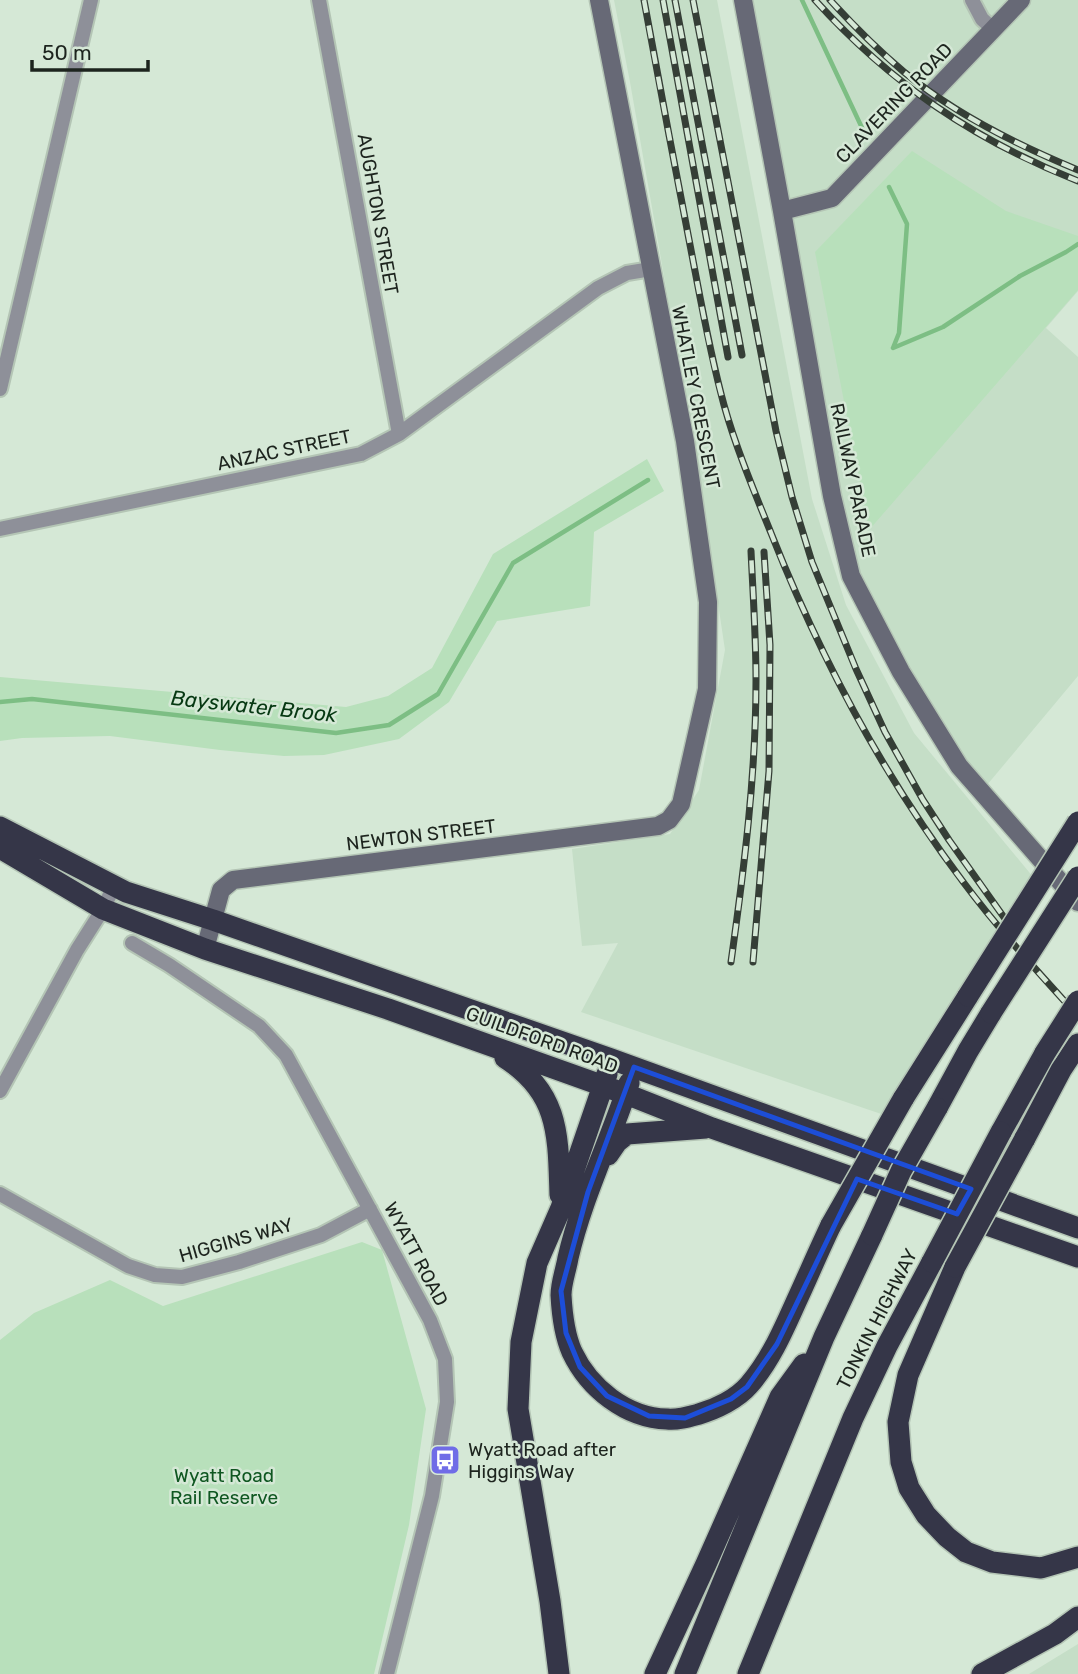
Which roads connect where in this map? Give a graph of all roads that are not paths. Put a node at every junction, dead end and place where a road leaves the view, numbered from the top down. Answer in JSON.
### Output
{"nodes":[{"id":1,"x":91,"y":0,"type":"edge"},
{"id":2,"x":319,"y":0,"type":"edge"},
{"id":3,"x":599,"y":0,"type":"edge"},
{"id":4,"x":743,"y":0,"type":"edge"},
{"id":5,"x":971,"y":0,"type":"edge"},
{"id":6,"x":1021,"y":0,"type":"edge"},
{"id":7,"x":993,"y":30,"type":"junction"},
{"id":8,"x":782,"y":211,"type":"junction"},
{"id":9,"x":651,"y":269,"type":"junction"},
{"id":10,"x":0,"y":389,"type":"edge"},
{"id":11,"x":399,"y":434,"type":"junction"},
{"id":12,"x":0,"y":529,"type":"edge"},
{"id":13,"x":681,"y":804,"type":"joint"},
{"id":14,"x":1078,"y":822,"type":"edge"},
{"id":15,"x":0,"y":827,"type":"edge"},
{"id":16,"x":0,"y":848,"type":"edge"},
{"id":17,"x":1078,"y":877,"type":"edge"},
{"id":18,"x":114,"y":886,"type":"junction"},
{"id":19,"x":1078,"y":902,"type":"edge"},
{"id":20,"x":103,"y":909,"type":"junction"},
{"id":21,"x":213,"y":920,"type":"junction"},
{"id":22,"x":132,"y":943,"type":"dead end"},
{"id":23,"x":205,"y":949,"type":"junction"},
{"id":24,"x":1078,"y":1001,"type":"edge"},
{"id":25,"x":479,"y":1041,"type":"junction"},
{"id":26,"x":1078,"y":1045,"type":"edge"},
{"id":27,"x":611,"y":1059,"type":"junction"},
{"id":28,"x":634,"y":1067,"type":"junction"},
{"id":29,"x":603,"y":1086,"type":"junction"},
{"id":30,"x":0,"y":1091,"type":"edge"},
{"id":31,"x":626,"y":1094,"type":"junction"},
{"id":32,"x":712,"y":1128,"type":"junction"},
{"id":33,"x":597,"y":1170,"type":"junction"},
{"id":34,"x":0,"y":1194,"type":"edge"},
{"id":35,"x":561,"y":1208,"type":"junction"},
{"id":36,"x":370,"y":1209,"type":"junction"},
{"id":37,"x":1078,"y":1228,"type":"edge"},
{"id":38,"x":1078,"y":1257,"type":"edge"},
{"id":39,"x":824,"y":1337,"type":"junction"},
{"id":40,"x":1078,"y":1557,"type":"edge"},
{"id":41,"x":782,"y":1593,"type":"junction"},
{"id":42,"x":1078,"y":1617,"type":"edge"},
{"id":43,"x":387,"y":1674,"type":"edge"},
{"id":44,"x":559,"y":1674,"type":"edge"},
{"id":45,"x":655,"y":1674,"type":"edge"},
{"id":46,"x":685,"y":1674,"type":"edge"},
{"id":47,"x":748,"y":1674,"type":"edge"},
{"id":48,"x":757,"y":1674,"type":"edge"},
{"id":49,"x":982,"y":1674,"type":"edge"}],
"edges":[{"from":1,"to":10,"type":"street"},
{"from":2,"to":11,"type":"street","name":"AUGHTON STREET"},
{"from":3,"to":9,"type":"street","name":"WHATLEY CRESCENT"},
{"from":4,"to":8,"type":"street","name":"RAILWAY PARADE"},
{"from":5,"to":7,"type":"street"},
{"from":6,"to":7,"type":"street","name":"CLAVERING ROAD"},
{"from":7,"to":8,"type":"street","name":"CLAVERING ROAD"},
{"from":8,"to":19,"type":"street","name":"RAILWAY PARADE"},
{"from":9,"to":11,"type":"street","name":"ANZAC STREET"},
{"from":9,"to":13,"type":"street","name":"WHATLEY CRESCENT"},
{"from":11,"to":12,"type":"street","name":"ANZAC STREET"},
{"from":13,"to":21,"type":"street","name":"NEWTON STREET"},
{"from":14,"to":33,"type":"highway","bridge":true},
{"from":15,"to":18,"type":"highway","name":"GUILDFORD ROAD"},
{"from":16,"to":20,"type":"highway","name":"GUILDFORD ROAD"},
{"from":17,"to":39,"type":"highway","name":"TONKIN HIGHWAY","bridge":true},
{"from":18,"to":20,"type":"street"},
{"from":18,"to":21,"type":"highway","name":"GUILDFORD ROAD"},
{"from":20,"to":23,"type":"highway","name":"GUILDFORD ROAD"},
{"from":20,"to":30,"type":"street"},
{"from":21,"to":23,"type":"street","name":"NEWTON STREET"},
{"from":21,"to":27,"type":"highway","name":"GUILDFORD ROAD"},
{"from":22,"to":36,"type":"street","name":"WYATT ROAD"},
{"from":23,"to":25,"type":"highway","name":"GUILDFORD ROAD"},
{"from":24,"to":41,"type":"highway","name":"TONKIN HIGHWAY","bridge":true},
{"from":25,"to":29,"type":"highway","name":"GUILDFORD ROAD"},
{"from":25,"to":35,"type":"highway"},
{"from":26,"to":40,"type":"highway","bridge":true},
{"from":27,"to":28,"type":"highway","name":"GUILDFORD ROAD"},
{"from":27,"to":29,"type":"highway"},
{"from":28,"to":31,"type":"highway"},
{"from":28,"to":37,"type":"highway","name":"GUILDFORD ROAD"},
{"from":29,"to":31,"type":"highway","name":"GUILDFORD ROAD"},
{"from":29,"to":35,"type":"highway"},
{"from":31,"to":32,"type":"highway","name":"GUILDFORD ROAD"},
{"from":31,"to":33,"type":"highway"},
{"from":32,"to":33,"type":"highway"},
{"from":32,"to":38,"type":"highway","name":"GUILDFORD ROAD"},
{"from":34,"to":36,"type":"street","name":"HIGGINS WAY"},
{"from":35,"to":44,"type":"highway"},
{"from":36,"to":43,"type":"street","name":"WYATT ROAD"},
{"from":39,"to":45,"type":"highway","name":"TONKIN HIGHWAY"},
{"from":39,"to":46,"type":"highway","name":"TONKIN HIGHWAY"},
{"from":41,"to":47,"type":"highway","name":"TONKIN HIGHWAY"},
{"from":41,"to":48,"type":"highway"},
{"from":42,"to":49,"type":"highway"}]}
